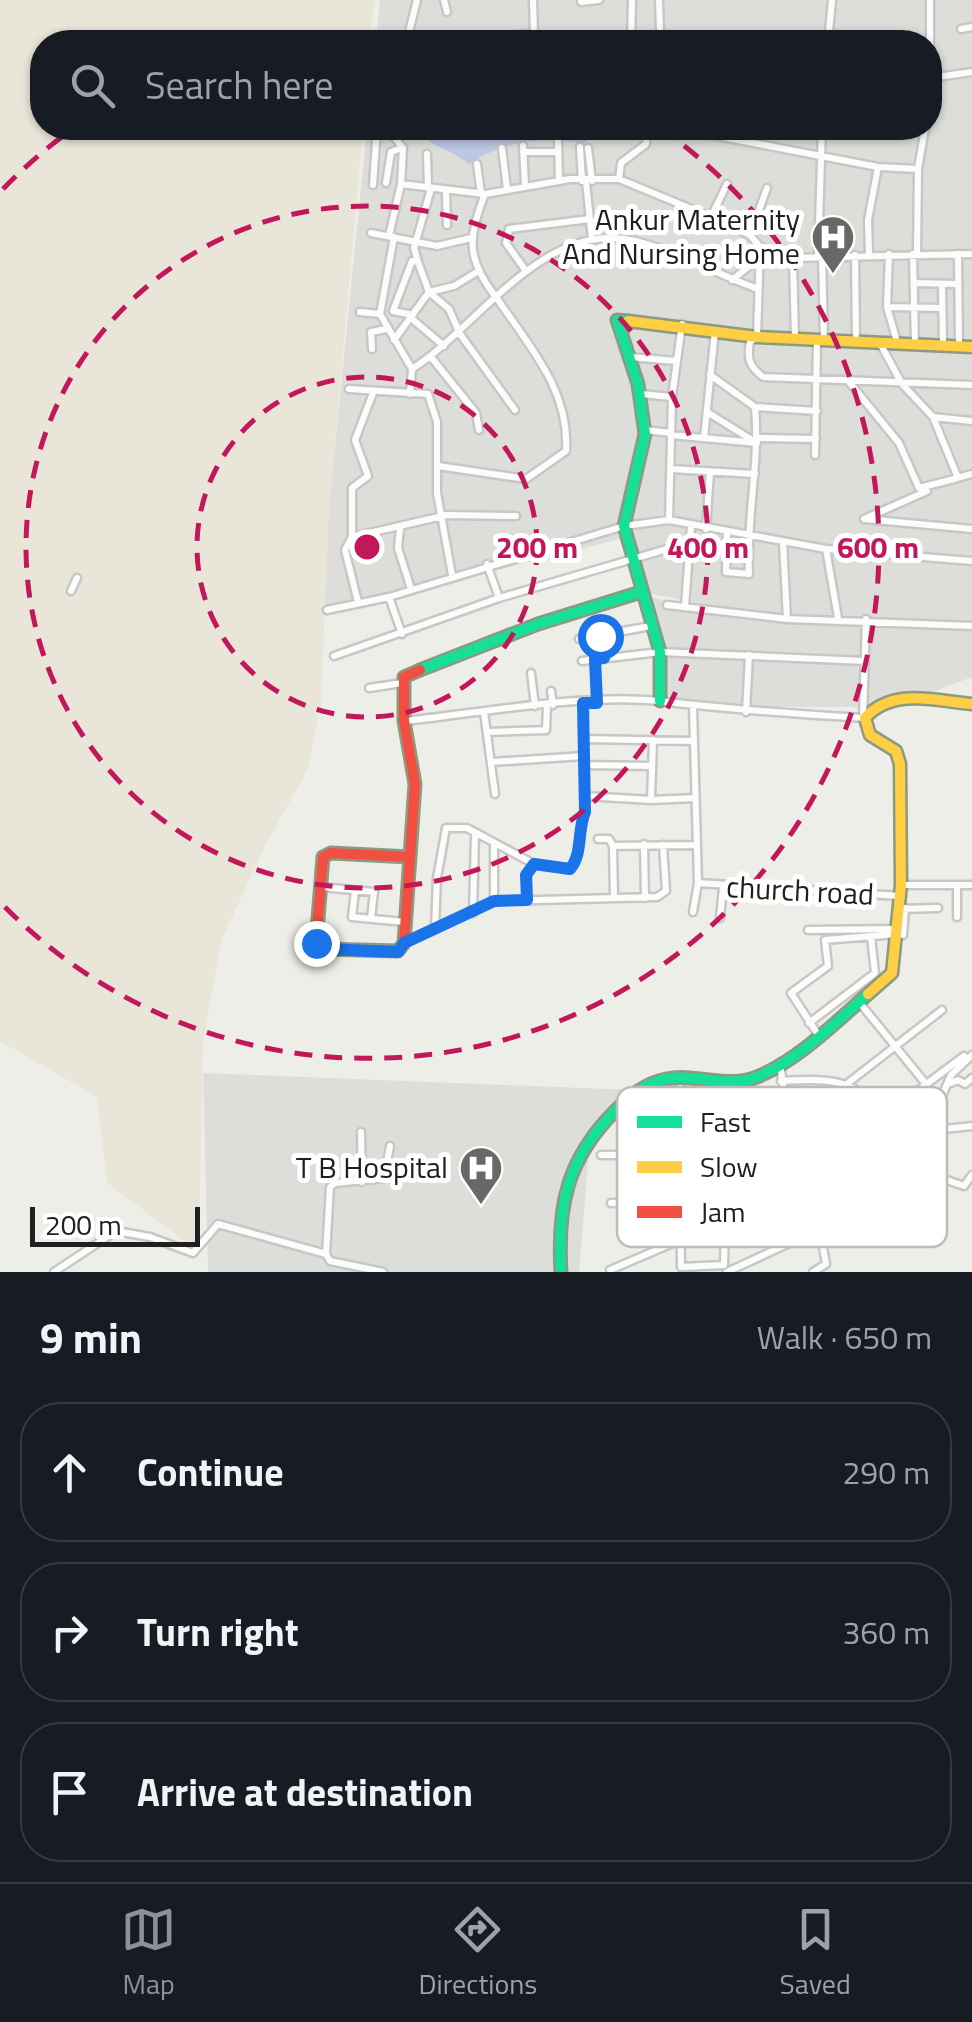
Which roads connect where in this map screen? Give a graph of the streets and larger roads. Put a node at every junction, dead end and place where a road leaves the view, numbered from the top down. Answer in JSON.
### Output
{"nodes":[{"id":1,"x":417,"y":0,"type":"edge"},
{"id":2,"x":444,"y":0,"type":"edge"},
{"id":3,"x":533,"y":0,"type":"edge"},
{"id":4,"x":599,"y":0,"type":"edge"},
{"id":5,"x":632,"y":0,"type":"edge"},
{"id":6,"x":659,"y":0,"type":"edge"},
{"id":7,"x":832,"y":0,"type":"edge"},
{"id":8,"x":930,"y":0,"type":"edge"},
{"id":9,"x":581,"y":2,"type":"edge"},
{"id":10,"x":447,"y":12,"type":"dead end"},
{"id":11,"x":972,"y":27,"type":"edge"},
{"id":12,"x":660,"y":29,"type":"dead end"},
{"id":13,"x":961,"y":29,"type":"dead end"},
{"id":14,"x":410,"y":30,"type":"edge"},
{"id":15,"x":534,"y":30,"type":"edge"},
{"id":16,"x":631,"y":30,"type":"edge"},
{"id":17,"x":829,"y":30,"type":"edge"},
{"id":18,"x":930,"y":30,"type":"edge"},
{"id":19,"x":972,"y":72,"type":"edge"},
{"id":20,"x":942,"y":76,"type":"edge"},
{"id":21,"x":376,"y":140,"type":"edge"},
{"id":22,"x":397,"y":140,"type":"edge"},
{"id":23,"x":646,"y":140,"type":"edge"},
{"id":24,"x":732,"y":140,"type":"edge"},
{"id":25,"x":822,"y":140,"type":"edge"},
{"id":26,"x":923,"y":140,"type":"edge"},
{"id":27,"x":558,"y":141,"type":"dead end"},
{"id":28,"x":403,"y":148,"type":"junction"},
{"id":29,"x":502,"y":148,"type":"dead end"},
{"id":30,"x":584,"y":148,"type":"dead end"},
{"id":31,"x":558,"y":152,"type":"junction"},
{"id":32,"x":426,"y":154,"type":"dead end"},
{"id":33,"x":821,"y":158,"type":"junction"},
{"id":34,"x":477,"y":164,"type":"dead end"},
{"id":35,"x":878,"y":167,"type":"junction"},
{"id":36,"x":918,"y":168,"type":"junction"},
{"id":37,"x":559,"y":180,"type":"junction"},
{"id":38,"x":619,"y":180,"type":"junction"},
{"id":39,"x":587,"y":181,"type":"junction"},
{"id":40,"x":386,"y":183,"type":"dead end"},
{"id":41,"x":401,"y":184,"type":"junction"},
{"id":42,"x":726,"y":184,"type":"dead end"},
{"id":43,"x":374,"y":185,"type":"dead end"},
{"id":44,"x":525,"y":185,"type":"junction"},
{"id":45,"x":767,"y":188,"type":"dead end"},
{"id":46,"x":430,"y":189,"type":"junction"},
{"id":47,"x":507,"y":189,"type":"junction"},
{"id":48,"x":446,"y":192,"type":"junction"},
{"id":49,"x":483,"y":194,"type":"junction"},
{"id":50,"x":711,"y":217,"type":"junction"},
{"id":51,"x":590,"y":220,"type":"junction"},
{"id":52,"x":447,"y":225,"type":"dead end"},
{"id":53,"x":371,"y":233,"type":"dead end"},
{"id":54,"x":750,"y":235,"type":"junction"},
{"id":55,"x":391,"y":237,"type":"junction"},
{"id":56,"x":471,"y":238,"type":"junction"},
{"id":57,"x":592,"y":240,"type":"junction"},
{"id":58,"x":415,"y":242,"type":"junction"},
{"id":59,"x":760,"y":246,"type":"junction"},
{"id":60,"x":782,"y":252,"type":"junction"},
{"id":61,"x":855,"y":254,"type":"junction"},
{"id":62,"x":868,"y":254,"type":"junction"},
{"id":63,"x":890,"y":254,"type":"junction"},
{"id":64,"x":915,"y":254,"type":"junction"},
{"id":65,"x":958,"y":254,"type":"junction"},
{"id":66,"x":972,"y":254,"type":"edge"},
{"id":67,"x":820,"y":255,"type":"junction"},
{"id":68,"x":793,"y":258,"type":"junction"},
{"id":69,"x":758,"y":259,"type":"junction"},
{"id":70,"x":418,"y":262,"type":"junction"},
{"id":71,"x":526,"y":271,"type":"junction"},
{"id":72,"x":476,"y":272,"type":"junction"},
{"id":73,"x":732,"y":280,"type":"junction"},
{"id":74,"x":914,"y":284,"type":"junction"},
{"id":75,"x":942,"y":284,"type":"junction"},
{"id":76,"x":958,"y":284,"type":"junction"},
{"id":77,"x":758,"y":289,"type":"junction"},
{"id":78,"x":429,"y":292,"type":"junction"},
{"id":79,"x":496,"y":298,"type":"junction"},
{"id":80,"x":886,"y":306,"type":"junction"},
{"id":81,"x":914,"y":308,"type":"junction"},
{"id":82,"x":942,"y":308,"type":"junction"},
{"id":83,"x":360,"y":312,"type":"dead end"},
{"id":84,"x":380,"y":314,"type":"junction"},
{"id":85,"x":412,"y":317,"type":"junction"},
{"id":86,"x":682,"y":324,"type":"junction"},
{"id":87,"x":386,"y":329,"type":"junction"},
{"id":88,"x":715,"y":330,"type":"junction"},
{"id":89,"x":460,"y":334,"type":"junction"},
{"id":90,"x":757,"y":337,"type":"junction"},
{"id":91,"x":794,"y":338,"type":"junction"},
{"id":92,"x":394,"y":340,"type":"junction"},
{"id":93,"x":821,"y":340,"type":"junction"},
{"id":94,"x":856,"y":342,"type":"junction"},
{"id":95,"x":897,"y":343,"type":"junction"},
{"id":96,"x":881,"y":344,"type":"junction"},
{"id":97,"x":915,"y":345,"type":"junction"},
{"id":98,"x":444,"y":346,"type":"junction"},
{"id":99,"x":942,"y":346,"type":"junction"},
{"id":100,"x":958,"y":346,"type":"junction"},
{"id":101,"x":972,"y":347,"type":"edge"},
{"id":102,"x":372,"y":349,"type":"dead end"},
{"id":103,"x":629,"y":356,"type":"junction"},
{"id":104,"x":430,"y":357,"type":"junction"},
{"id":105,"x":676,"y":360,"type":"junction"},
{"id":106,"x":412,"y":369,"type":"junction"},
{"id":107,"x":710,"y":375,"type":"junction"},
{"id":108,"x":817,"y":378,"type":"junction"},
{"id":109,"x":850,"y":383,"type":"junction"},
{"id":110,"x":902,"y":384,"type":"junction"},
{"id":111,"x":972,"y":385,"type":"edge"},
{"id":112,"x":349,"y":389,"type":"dead end"},
{"id":113,"x":376,"y":392,"type":"junction"},
{"id":114,"x":410,"y":394,"type":"junction"},
{"id":115,"x":640,"y":394,"type":"junction"},
{"id":116,"x":672,"y":397,"type":"junction"},
{"id":117,"x":755,"y":407,"type":"junction"},
{"id":118,"x":515,"y":410,"type":"dead end"},
{"id":119,"x":816,"y":411,"type":"junction"},
{"id":120,"x":706,"y":412,"type":"junction"},
{"id":121,"x":933,"y":418,"type":"junction"},
{"id":122,"x":972,"y":420,"type":"edge"},
{"id":123,"x":480,"y":430,"type":"dead end"},
{"id":124,"x":644,"y":430,"type":"junction"},
{"id":125,"x":671,"y":434,"type":"junction"},
{"id":126,"x":704,"y":438,"type":"junction"},
{"id":127,"x":816,"y":440,"type":"junction"},
{"id":128,"x":757,"y":441,"type":"junction"},
{"id":129,"x":815,"y":456,"type":"dead end"},
{"id":130,"x":438,"y":466,"type":"junction"},
{"id":131,"x":671,"y":469,"type":"junction"},
{"id":132,"x":710,"y":472,"type":"junction"},
{"id":133,"x":755,"y":474,"type":"junction"},
{"id":134,"x":972,"y":474,"type":"edge"},
{"id":135,"x":958,"y":478,"type":"junction"},
{"id":136,"x":440,"y":516,"type":"junction"},
{"id":137,"x":516,"y":516,"type":"dead end"},
{"id":138,"x":669,"y":520,"type":"junction"},
{"id":139,"x":624,"y":526,"type":"junction"},
{"id":140,"x":691,"y":526,"type":"junction"},
{"id":141,"x":400,"y":527,"type":"junction"},
{"id":142,"x":706,"y":529,"type":"junction"},
{"id":143,"x":972,"y":529,"type":"edge"},
{"id":144,"x":728,"y":533,"type":"junction"},
{"id":145,"x":352,"y":537,"type":"junction"},
{"id":146,"x":747,"y":537,"type":"junction"},
{"id":147,"x":784,"y":542,"type":"junction"},
{"id":148,"x":667,"y":549,"type":"dead end"},
{"id":149,"x":826,"y":549,"type":"junction"},
{"id":150,"x":633,"y":558,"type":"junction"},
{"id":151,"x":972,"y":561,"type":"edge"},
{"id":152,"x":487,"y":564,"type":"junction"},
{"id":153,"x":452,"y":575,"type":"junction"},
{"id":154,"x":77,"y":578,"type":"dead end"},
{"id":155,"x":411,"y":588,"type":"junction"},
{"id":156,"x":71,"y":591,"type":"dead end"},
{"id":157,"x":641,"y":592,"type":"junction"},
{"id":158,"x":390,"y":596,"type":"junction"},
{"id":159,"x":499,"y":598,"type":"junction"},
{"id":160,"x":358,"y":602,"type":"junction"},
{"id":161,"x":667,"y":605,"type":"dead end"},
{"id":162,"x":686,"y":606,"type":"junction"},
{"id":163,"x":327,"y":610,"type":"dead end"},
{"id":164,"x":787,"y":618,"type":"junction"},
{"id":165,"x":838,"y":618,"type":"junction"},
{"id":166,"x":866,"y":619,"type":"junction"},
{"id":167,"x":651,"y":626,"type":"junction"},
{"id":168,"x":972,"y":626,"type":"edge"},
{"id":169,"x":402,"y":634,"type":"junction"},
{"id":170,"x":600,"y":636,"type":"junction"},
{"id":171,"x":579,"y":639,"type":"dead end"},
{"id":172,"x":660,"y":652,"type":"junction"},
{"id":173,"x":749,"y":655,"type":"junction"},
{"id":174,"x":334,"y":656,"type":"dead end"},
{"id":175,"x":599,"y":658,"type":"junction"},
{"id":176,"x":865,"y":661,"type":"junction"},
{"id":177,"x":582,"y":662,"type":"dead end"},
{"id":178,"x":531,"y":673,"type":"dead end"},
{"id":179,"x":402,"y":684,"type":"junction"},
{"id":180,"x":369,"y":688,"type":"dead end"},
{"id":181,"x":552,"y":691,"type":"dead end"},
{"id":182,"x":660,"y":701,"type":"junction"},
{"id":183,"x":583,"y":703,"type":"junction"},
{"id":184,"x":597,"y":703,"type":"junction"},
{"id":185,"x":972,"y":704,"type":"edge"},
{"id":186,"x":550,"y":705,"type":"junction"},
{"id":187,"x":536,"y":706,"type":"junction"},
{"id":188,"x":693,"y":707,"type":"junction"},
{"id":189,"x":484,"y":712,"type":"junction"},
{"id":190,"x":746,"y":712,"type":"junction"},
{"id":191,"x":864,"y":718,"type":"junction"},
{"id":192,"x":404,"y":721,"type":"junction"},
{"id":193,"x":487,"y":732,"type":"junction"},
{"id":194,"x":584,"y":739,"type":"junction"},
{"id":195,"x":653,"y":740,"type":"junction"},
{"id":196,"x":694,"y":740,"type":"junction"},
{"id":197,"x":584,"y":756,"type":"junction"},
{"id":198,"x":492,"y":762,"type":"junction"},
{"id":199,"x":584,"y":766,"type":"junction"},
{"id":200,"x":652,"y":766,"type":"junction"},
{"id":201,"x":494,"y":794,"type":"dead end"},
{"id":202,"x":585,"y":796,"type":"junction"},
{"id":203,"x":694,"y":798,"type":"junction"},
{"id":204,"x":650,"y":800,"type":"junction"},
{"id":205,"x":475,"y":834,"type":"junction"},
{"id":206,"x":598,"y":838,"type":"dead end"},
{"id":207,"x":494,"y":843,"type":"junction"},
{"id":208,"x":644,"y":844,"type":"junction"},
{"id":209,"x":663,"y":844,"type":"junction"},
{"id":210,"x":697,"y":845,"type":"junction"},
{"id":211,"x":613,"y":846,"type":"junction"},
{"id":212,"x":410,"y":857,"type":"junction"},
{"id":213,"x":534,"y":864,"type":"junction"},
{"id":214,"x":698,"y":883,"type":"junction"},
{"id":215,"x":957,"y":885,"type":"junction"},
{"id":216,"x":972,"y":885,"type":"edge"},
{"id":217,"x":321,"y":887,"type":"junction"},
{"id":218,"x":723,"y":887,"type":"junction"},
{"id":219,"x":355,"y":891,"type":"junction"},
{"id":220,"x":900,"y":891,"type":"junction"},
{"id":221,"x":614,"y":898,"type":"junction"},
{"id":222,"x":644,"y":898,"type":"junction"},
{"id":223,"x":527,"y":900,"type":"junction"},
{"id":224,"x":494,"y":901,"type":"junction"},
{"id":225,"x":938,"y":908,"type":"dead end"},
{"id":226,"x":902,"y":909,"type":"junction"},
{"id":227,"x":473,"y":912,"type":"junction"},
{"id":228,"x":692,"y":912,"type":"dead end"},
{"id":229,"x":957,"y":917,"type":"dead end"},
{"id":230,"x":371,"y":918,"type":"junction"},
{"id":231,"x":720,"y":918,"type":"dead end"},
{"id":232,"x":406,"y":922,"type":"junction"},
{"id":233,"x":435,"y":928,"type":"junction"},
{"id":234,"x":808,"y":930,"type":"dead end"},
{"id":235,"x":899,"y":933,"type":"junction"},
{"id":236,"x":871,"y":936,"type":"junction"},
{"id":237,"x":404,"y":943,"type":"junction"},
{"id":238,"x":859,"y":1002,"type":"junction"},
{"id":239,"x":942,"y":1010,"type":"dead end"},
{"id":240,"x":809,"y":1023,"type":"junction"},
{"id":241,"x":817,"y":1033,"type":"junction"},
{"id":242,"x":895,"y":1045,"type":"junction"},
{"id":243,"x":968,"y":1055,"type":"edge"},
{"id":244,"x":780,"y":1061,"type":"junction"},
{"id":245,"x":972,"y":1078,"type":"edge"},
{"id":246,"x":781,"y":1081,"type":"junction"},
{"id":247,"x":848,"y":1083,"type":"junction"},
{"id":248,"x":926,"y":1084,"type":"junction"},
{"id":249,"x":950,"y":1084,"type":"junction"},
{"id":250,"x":649,"y":1087,"type":"edge"},
{"id":251,"x":783,"y":1087,"type":"edge"},
{"id":252,"x":854,"y":1087,"type":"edge"},
{"id":253,"x":923,"y":1087,"type":"edge"},
{"id":254,"x":947,"y":1090,"type":"edge"},
{"id":255,"x":617,"y":1110,"type":"edge"},
{"id":256,"x":361,"y":1132,"type":"dead end"},
{"id":257,"x":390,"y":1146,"type":"dead end"},
{"id":258,"x":601,"y":1155,"type":"dead end"},
{"id":259,"x":617,"y":1155,"type":"edge"},
{"id":260,"x":972,"y":1175,"type":"edge"},
{"id":261,"x":947,"y":1180,"type":"edge"},
{"id":262,"x":362,"y":1182,"type":"junction"},
{"id":263,"x":611,"y":1203,"type":"dead end"},
{"id":264,"x":617,"y":1203,"type":"edge"},
{"id":265,"x":664,"y":1247,"type":"edge"},
{"id":266,"x":680,"y":1247,"type":"edge"},
{"id":267,"x":724,"y":1247,"type":"edge"},
{"id":268,"x":777,"y":1247,"type":"edge"},
{"id":269,"x":823,"y":1247,"type":"edge"},
{"id":270,"x":326,"y":1254,"type":"junction"},
{"id":271,"x":610,"y":1270,"type":"edge"},
{"id":272,"x":54,"y":1272,"type":"edge"},
{"id":273,"x":383,"y":1272,"type":"edge"},
{"id":274,"x":560,"y":1272,"type":"edge"},
{"id":275,"x":727,"y":1272,"type":"edge"},
{"id":276,"x":813,"y":1272,"type":"edge"}],
"edges":[{"from":1,"to":14,"type":"street"},
{"from":2,"to":10,"type":"street"},
{"from":3,"to":15,"type":"street"},
{"from":4,"to":9,"type":"street"},
{"from":5,"to":16,"type":"street"},
{"from":6,"to":12,"type":"street"},
{"from":7,"to":17,"type":"street"},
{"from":8,"to":18,"type":"street"},
{"from":11,"to":13,"type":"street"},
{"from":19,"to":20,"type":"street"},
{"from":21,"to":43,"type":"street"},
{"from":22,"to":28,"type":"street"},
{"from":23,"to":38,"type":"street"},
{"from":24,"to":33,"type":"street"},
{"from":25,"to":33,"type":"street"},
{"from":26,"to":36,"type":"street"},
{"from":27,"to":31,"type":"street"},
{"from":28,"to":40,"type":"street"},
{"from":28,"to":41,"type":"street"},
{"from":29,"to":47,"type":"street"},
{"from":30,"to":39,"type":"street"},
{"from":31,"to":37,"type":"street"},
{"from":31,"to":44,"type":"street"},
{"from":32,"to":46,"type":"street"},
{"from":33,"to":35,"type":"street"},
{"from":33,"to":67,"type":"street"},
{"from":34,"to":49,"type":"street"},
{"from":35,"to":36,"type":"street"},
{"from":35,"to":62,"type":"street"},
{"from":36,"to":64,"type":"street"},
{"from":37,"to":39,"type":"street"},
{"from":37,"to":44,"type":"street"},
{"from":38,"to":39,"type":"street"},
{"from":38,"to":50,"type":"street"},
{"from":39,"to":51,"type":"street"},
{"from":41,"to":46,"type":"street"},
{"from":41,"to":55,"type":"street"},
{"from":42,"to":50,"type":"street"},
{"from":44,"to":47,"type":"street"},
{"from":45,"to":54,"type":"street"},
{"from":46,"to":48,"type":"street"},
{"from":46,"to":58,"type":"street"},
{"from":47,"to":49,"type":"street"},
{"from":48,"to":49,"type":"street"},
{"from":48,"to":52,"type":"street"},
{"from":49,"to":56,"type":"street"},
{"from":50,"to":54,"type":"street"},
{"from":51,"to":57,"type":"street"},
{"from":51,"to":71,"type":"street"},
{"from":53,"to":55,"type":"street"},
{"from":54,"to":59,"type":"street"},
{"from":55,"to":58,"type":"street"},
{"from":55,"to":84,"type":"street"},
{"from":56,"to":58,"type":"street"},
{"from":56,"to":72,"type":"street"},
{"from":57,"to":71,"type":"street"},
{"from":57,"to":73,"type":"street"},
{"from":58,"to":70,"type":"street"},
{"from":59,"to":60,"type":"street"},
{"from":59,"to":69,"type":"street"},
{"from":60,"to":68,"type":"street"},
{"from":60,"to":69,"type":"street"},
{"from":61,"to":62,"type":"street"},
{"from":61,"to":67,"type":"street"},
{"from":61,"to":94,"type":"street"},
{"from":62,"to":63,"type":"street"},
{"from":63,"to":64,"type":"street"},
{"from":63,"to":80,"type":"street"},
{"from":64,"to":65,"type":"street"},
{"from":64,"to":74,"type":"street"},
{"from":65,"to":66,"type":"street"},
{"from":65,"to":76,"type":"street"},
{"from":67,"to":68,"type":"street"},
{"from":67,"to":93,"type":"street"},
{"from":68,"to":91,"type":"street"},
{"from":69,"to":73,"type":"street"},
{"from":69,"to":77,"type":"street"},
{"from":70,"to":78,"type":"street"},
{"from":70,"to":85,"type":"street"},
{"from":71,"to":79,"type":"street"},
{"from":72,"to":78,"type":"street"},
{"from":72,"to":79,"type":"street"},
{"from":73,"to":77,"type":"street"},
{"from":74,"to":75,"type":"street"},
{"from":74,"to":81,"type":"street"},
{"from":75,"to":76,"type":"street"},
{"from":75,"to":82,"type":"street"},
{"from":76,"to":100,"type":"street"},
{"from":77,"to":90,"type":"street"},
{"from":78,"to":85,"type":"street"},
{"from":78,"to":89,"type":"street"},
{"from":79,"to":89,"type":"street"},
{"from":79,"to":130,"type":"street"},
{"from":80,"to":81,"type":"street"},
{"from":80,"to":95,"type":"street"},
{"from":81,"to":82,"type":"street"},
{"from":81,"to":97,"type":"street"},
{"from":82,"to":99,"type":"street"},
{"from":83,"to":84,"type":"street"},
{"from":84,"to":87,"type":"street"},
{"from":85,"to":92,"type":"street"},
{"from":85,"to":98,"type":"street"},
{"from":86,"to":88,"type":"street"},
{"from":86,"to":103,"type":"street"},
{"from":86,"to":105,"type":"street"},
{"from":87,"to":92,"type":"street"},
{"from":87,"to":102,"type":"street"},
{"from":88,"to":90,"type":"street"},
{"from":88,"to":107,"type":"street"},
{"from":89,"to":98,"type":"street"},
{"from":89,"to":118,"type":"street"},
{"from":90,"to":91,"type":"street"},
{"from":90,"to":108,"type":"street"},
{"from":91,"to":93,"type":"street"},
{"from":92,"to":106,"type":"street"},
{"from":93,"to":94,"type":"street"},
{"from":93,"to":108,"type":"street"},
{"from":94,"to":96,"type":"street"},
{"from":95,"to":96,"type":"street"},
{"from":95,"to":97,"type":"street"},
{"from":96,"to":110,"type":"street"},
{"from":97,"to":99,"type":"street"},
{"from":98,"to":104,"type":"street"},
{"from":99,"to":100,"type":"street"},
{"from":100,"to":101,"type":"street"},
{"from":103,"to":105,"type":"street"},
{"from":103,"to":115,"type":"street"},
{"from":104,"to":106,"type":"street"},
{"from":104,"to":123,"type":"street"},
{"from":105,"to":116,"type":"street"},
{"from":106,"to":114,"type":"street"},
{"from":107,"to":117,"type":"street"},
{"from":107,"to":120,"type":"street"},
{"from":108,"to":109,"type":"street"},
{"from":108,"to":119,"type":"street"},
{"from":109,"to":110,"type":"street"},
{"from":109,"to":135,"type":"street"},
{"from":110,"to":111,"type":"street"},
{"from":110,"to":121,"type":"street"},
{"from":112,"to":113,"type":"street"},
{"from":113,"to":114,"type":"street"},
{"from":113,"to":145,"type":"street"},
{"from":114,"to":130,"type":"street"},
{"from":115,"to":116,"type":"street"},
{"from":115,"to":124,"type":"street"},
{"from":116,"to":125,"type":"street"},
{"from":117,"to":119,"type":"street"},
{"from":117,"to":128,"type":"street"},
{"from":119,"to":127,"type":"street"},
{"from":120,"to":126,"type":"street"},
{"from":120,"to":128,"type":"street"},
{"from":121,"to":122,"type":"street"},
{"from":121,"to":135,"type":"street"},
{"from":124,"to":125,"type":"street"},
{"from":124,"to":139,"type":"street"},
{"from":125,"to":126,"type":"street"},
{"from":125,"to":131,"type":"street"},
{"from":126,"to":128,"type":"street"},
{"from":127,"to":128,"type":"street"},
{"from":127,"to":129,"type":"street"},
{"from":128,"to":133,"type":"street"},
{"from":130,"to":136,"type":"street"},
{"from":131,"to":132,"type":"street"},
{"from":131,"to":138,"type":"street"},
{"from":132,"to":133,"type":"street"},
{"from":132,"to":142,"type":"street"},
{"from":133,"to":146,"type":"street"},
{"from":134,"to":135,"type":"street"},
{"from":135,"to":143,"type":"street"},
{"from":136,"to":137,"type":"street"},
{"from":136,"to":141,"type":"street"},
{"from":136,"to":153,"type":"street"},
{"from":138,"to":139,"type":"street"},
{"from":138,"to":140,"type":"street"},
{"from":139,"to":150,"type":"street"},
{"from":139,"to":152,"type":"street"},
{"from":140,"to":142,"type":"street"},
{"from":140,"to":162,"type":"street"},
{"from":141,"to":145,"type":"street"},
{"from":141,"to":155,"type":"street"},
{"from":142,"to":144,"type":"street"},
{"from":144,"to":146,"type":"street"},
{"from":144,"to":146,"type":"street"},
{"from":145,"to":160,"type":"street"},
{"from":146,"to":147,"type":"street"},
{"from":147,"to":149,"type":"street"},
{"from":147,"to":164,"type":"street"},
{"from":148,"to":150,"type":"street"},
{"from":149,"to":151,"type":"street"},
{"from":149,"to":165,"type":"street"},
{"from":150,"to":157,"type":"street"},
{"from":150,"to":159,"type":"street"},
{"from":152,"to":153,"type":"street"},
{"from":152,"to":159,"type":"street"},
{"from":153,"to":155,"type":"street"},
{"from":154,"to":156,"type":"street"},
{"from":155,"to":158,"type":"street"},
{"from":157,"to":167,"type":"street"},
{"from":157,"to":179,"type":"street"},
{"from":158,"to":160,"type":"street"},
{"from":158,"to":169,"type":"street"},
{"from":159,"to":169,"type":"street"},
{"from":160,"to":163,"type":"street"},
{"from":161,"to":162,"type":"street"},
{"from":162,"to":164,"type":"street"},
{"from":164,"to":165,"type":"street"},
{"from":165,"to":166,"type":"street"},
{"from":166,"to":168,"type":"street"},
{"from":166,"to":176,"type":"street"},
{"from":167,"to":170,"type":"street"},
{"from":167,"to":172,"type":"street"},
{"from":169,"to":174,"type":"street"},
{"from":170,"to":171,"type":"street"},
{"from":170,"to":175,"type":"street"},
{"from":172,"to":173,"type":"street"},
{"from":172,"to":175,"type":"street"},
{"from":172,"to":182,"type":"street"},
{"from":173,"to":176,"type":"street"},
{"from":173,"to":190,"type":"street"},
{"from":175,"to":177,"type":"street"},
{"from":175,"to":184,"type":"street"},
{"from":176,"to":191,"type":"street"},
{"from":178,"to":187,"type":"street"},
{"from":179,"to":180,"type":"street"},
{"from":179,"to":192,"type":"street"},
{"from":181,"to":186,"type":"street"},
{"from":182,"to":184,"type":"street"},
{"from":182,"to":188,"type":"street"},
{"from":183,"to":184,"type":"street"},
{"from":183,"to":186,"type":"street"},
{"from":183,"to":194,"type":"street"},
{"from":185,"to":191,"type":"street"},
{"from":186,"to":187,"type":"street"},
{"from":186,"to":193,"type":"street"},
{"from":187,"to":189,"type":"street"},
{"from":188,"to":190,"type":"street"},
{"from":188,"to":196,"type":"street","name":"church road"},
{"from":189,"to":192,"type":"street"},
{"from":189,"to":193,"type":"street"},
{"from":190,"to":191,"type":"street"},
{"from":191,"to":220,"type":"street"},
{"from":192,"to":212,"type":"street"},
{"from":193,"to":198,"type":"street"},
{"from":194,"to":195,"type":"street"},
{"from":194,"to":197,"type":"street"},
{"from":195,"to":196,"type":"street"},
{"from":195,"to":200,"type":"street"},
{"from":196,"to":203,"type":"street","name":"church road"},
{"from":197,"to":198,"type":"street"},
{"from":197,"to":199,"type":"street"},
{"from":198,"to":201,"type":"street"},
{"from":199,"to":200,"type":"street"},
{"from":199,"to":202,"type":"street"},
{"from":200,"to":204,"type":"street"},
{"from":202,"to":204,"type":"street"},
{"from":202,"to":213,"type":"street"},
{"from":203,"to":204,"type":"street"},
{"from":203,"to":210,"type":"street","name":"church road"},
{"from":205,"to":207,"type":"street"},
{"from":205,"to":227,"type":"street"},
{"from":205,"to":233,"type":"street"},
{"from":206,"to":211,"type":"street"},
{"from":207,"to":213,"type":"street"},
{"from":207,"to":224,"type":"street"},
{"from":208,"to":209,"type":"street"},
{"from":208,"to":211,"type":"street"},
{"from":208,"to":222,"type":"street"},
{"from":209,"to":210,"type":"street"},
{"from":209,"to":222,"type":"street"},
{"from":210,"to":214,"type":"street","name":"church road"},
{"from":211,"to":221,"type":"street"},
{"from":212,"to":217,"type":"street"},
{"from":212,"to":232,"type":"street"},
{"from":213,"to":223,"type":"street"},
{"from":214,"to":218,"type":"street","name":"church road"},
{"from":214,"to":228,"type":"street"},
{"from":215,"to":216,"type":"street","name":"church road"},
{"from":215,"to":220,"type":"street","name":"church road"},
{"from":215,"to":229,"type":"street"},
{"from":217,"to":219,"type":"street"},
{"from":217,"to":237,"type":"street"},
{"from":218,"to":220,"type":"street","name":"church road"},
{"from":218,"to":231,"type":"street"},
{"from":219,"to":230,"type":"street"},
{"from":219,"to":230,"type":"street"},
{"from":220,"to":226,"type":"street"},
{"from":221,"to":222,"type":"street"},
{"from":221,"to":223,"type":"street"},
{"from":223,"to":224,"type":"street"},
{"from":224,"to":227,"type":"street"},
{"from":225,"to":226,"type":"street"},
{"from":226,"to":235,"type":"street"},
{"from":227,"to":233,"type":"street"},
{"from":230,"to":232,"type":"street"},
{"from":232,"to":237,"type":"street"},
{"from":233,"to":237,"type":"street"},
{"from":234,"to":235,"type":"street"},
{"from":235,"to":236,"type":"street"},
{"from":235,"to":238,"type":"street"},
{"from":236,"to":240,"type":"street"},
{"from":236,"to":240,"type":"street"},
{"from":238,"to":241,"type":"street"},
{"from":238,"to":242,"type":"street"},
{"from":239,"to":242,"type":"street"},
{"from":240,"to":241,"type":"street"},
{"from":241,"to":244,"type":"street"},
{"from":242,"to":247,"type":"street"},
{"from":242,"to":248,"type":"street"},
{"from":243,"to":248,"type":"street"},
{"from":243,"to":249,"type":"street"},
{"from":244,"to":246,"type":"street"},
{"from":244,"to":250,"type":"street"},
{"from":245,"to":249,"type":"street"},
{"from":246,"to":247,"type":"street"},
{"from":246,"to":251,"type":"street"},
{"from":247,"to":252,"type":"street"},
{"from":248,"to":253,"type":"street"},
{"from":249,"to":254,"type":"street"},
{"from":255,"to":274,"type":"street"},
{"from":256,"to":262,"type":"street"},
{"from":257,"to":262,"type":"street"},
{"from":258,"to":259,"type":"street"},
{"from":260,"to":261,"type":"street"},
{"from":262,"to":270,"type":"street"},
{"from":263,"to":264,"type":"street"},
{"from":265,"to":271,"type":"street"},
{"from":266,"to":267,"type":"street"},
{"from":268,"to":275,"type":"street"},
{"from":269,"to":276,"type":"street"},
{"from":270,"to":272,"type":"street"},
{"from":270,"to":273,"type":"street"}]}
